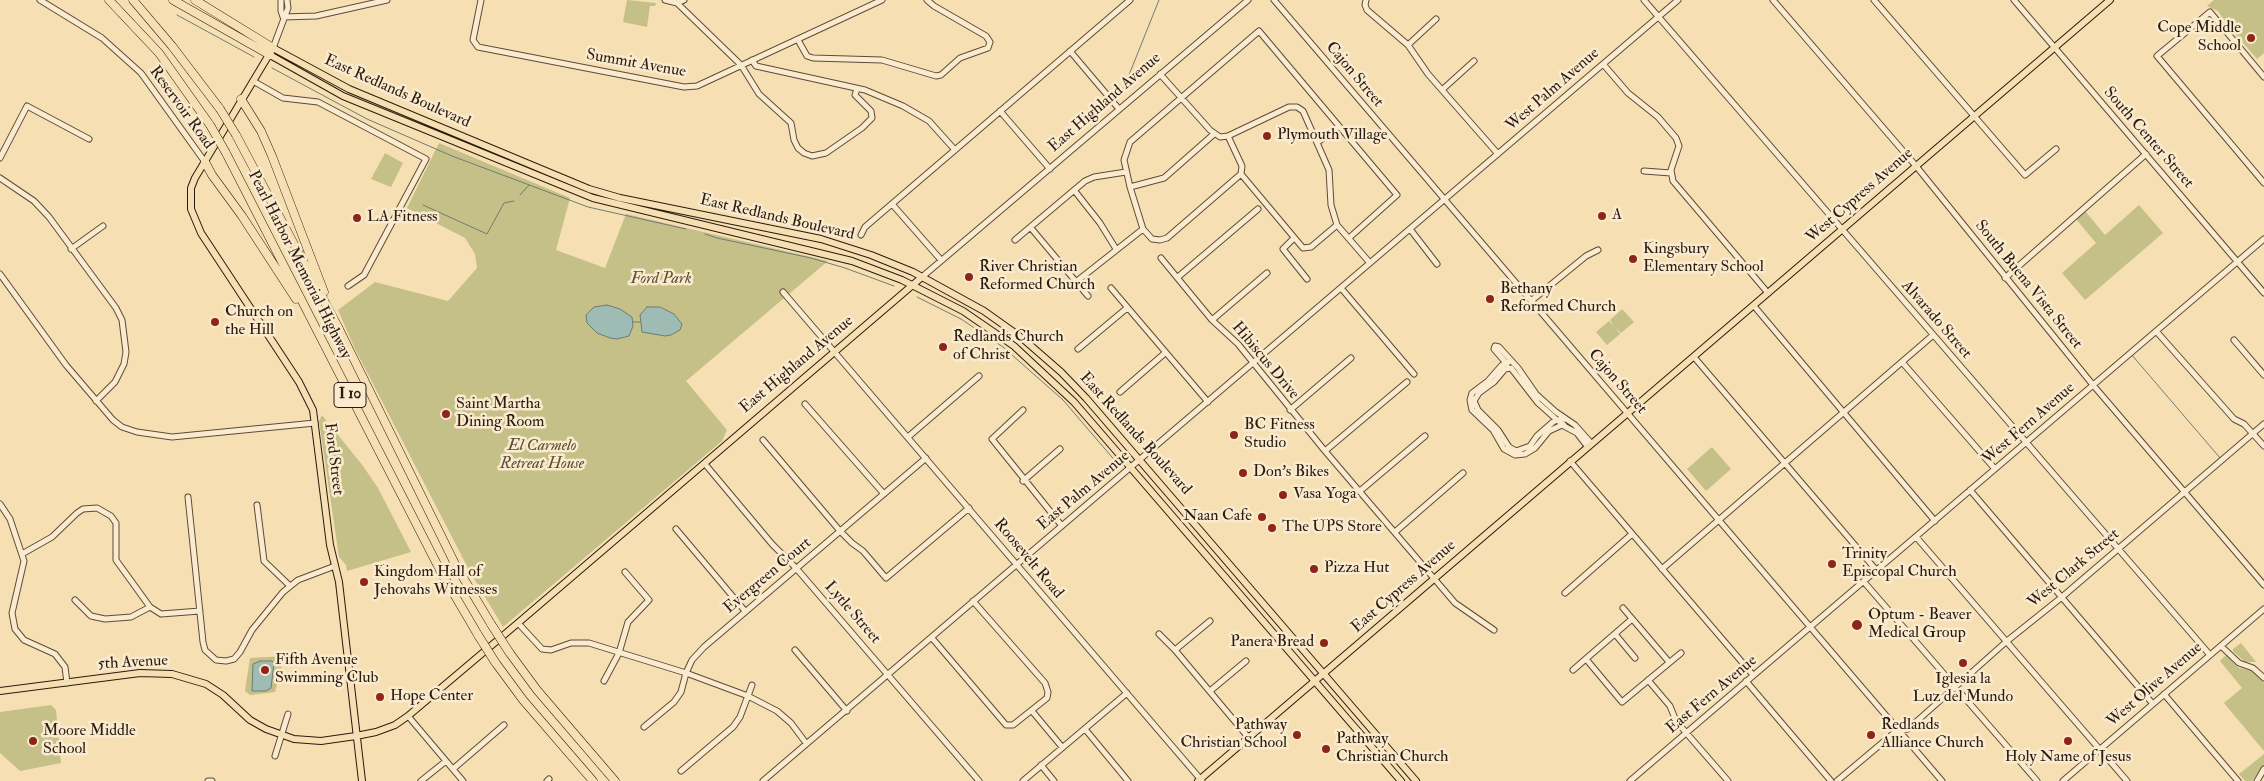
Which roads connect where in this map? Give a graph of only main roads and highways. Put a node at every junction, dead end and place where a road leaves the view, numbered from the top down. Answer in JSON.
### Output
{"nodes":[{"id":1,"x":173,"y":0,"type":"edge"},
{"id":2,"x":195,"y":0,"type":"edge"},
{"id":3,"x":2110,"y":0,"type":"edge"},
{"id":4,"x":135,"y":2,"type":"edge"},
{"id":5,"x":112,"y":3,"type":"edge"},
{"id":6,"x":272,"y":51,"type":"junction"},
{"id":7,"x":241,"y":100,"type":"junction"},
{"id":8,"x":205,"y":162,"type":"junction"},
{"id":9,"x":922,"y":277,"type":"junction"},
{"id":10,"x":912,"y":284,"type":"junction"},
{"id":11,"x":338,"y":327,"type":"junction"},
{"id":12,"x":320,"y":336,"type":"junction"},
{"id":13,"x":1628,"y":413,"type":"joint"},
{"id":14,"x":1323,"y":674,"type":"junction"},
{"id":15,"x":1314,"y":682,"type":"junction"},
{"id":16,"x":0,"y":691,"type":"edge"},
{"id":17,"x":356,"y":736,"type":"junction"},
{"id":18,"x":1200,"y":780,"type":"edge"},
{"id":19,"x":362,"y":781,"type":"edge"},
{"id":20,"x":592,"y":781,"type":"edge"},
{"id":21,"x":615,"y":781,"type":"edge"},
{"id":22,"x":1401,"y":781,"type":"edge"},
{"id":23,"x":1416,"y":781,"type":"edge"}],
"edges":[{"from":1,"to":6,"type":"highway"},
{"from":2,"to":6,"type":"highway"},
{"from":3,"to":13,"type":"main road","name":"West Cypress Avenue"},
{"from":4,"to":11,"type":"highway","name":"Pearl Harbor Memorial Highway","number":"I 10","bridge":true},
{"from":5,"to":12,"type":"highway","name":"Pearl Harbor Memorial Highway","number":"I 10","bridge":true},
{"from":6,"to":7,"type":"main road","name":"Ford Street"},
{"from":6,"to":9,"type":"main road","name":"East Redlands Boulevard"},
{"from":6,"to":10,"type":"main road","name":"East Redlands Boulevard"},
{"from":7,"to":8,"type":"main road","name":"Ford Street"},
{"from":7,"to":11,"type":"highway"},
{"from":8,"to":12,"type":"highway"},
{"from":8,"to":17,"type":"main road","name":"Ford Street"},
{"from":9,"to":10,"type":"main road","name":"East Highland Avenue"},
{"from":9,"to":14,"type":"main road","name":"East Redlands Boulevard"},
{"from":10,"to":15,"type":"main road","name":"East Redlands Boulevard"},
{"from":10,"to":17,"type":"main road","name":"East Highland Avenue"},
{"from":11,"to":21,"type":"highway","name":"Pearl Harbor Memorial Highway","number":"I 10","bridge":true},
{"from":12,"to":20,"type":"highway","name":"Pearl Harbor Memorial Highway","number":"I 10","bridge":true},
{"from":13,"to":14,"type":"main road","name":"East Cypress Avenue"},
{"from":14,"to":15,"type":"main road","name":"East Cypress Avenue"},
{"from":14,"to":23,"type":"main road","name":"East Redlands Boulevard"},
{"from":15,"to":18,"type":"main road","name":"East Cypress Avenue"},
{"from":15,"to":22,"type":"main road","name":"East Redlands Boulevard"},
{"from":16,"to":17,"type":"main road","name":"5th Avenue"},
{"from":17,"to":19,"type":"main road","name":"Ford Street"}]}
